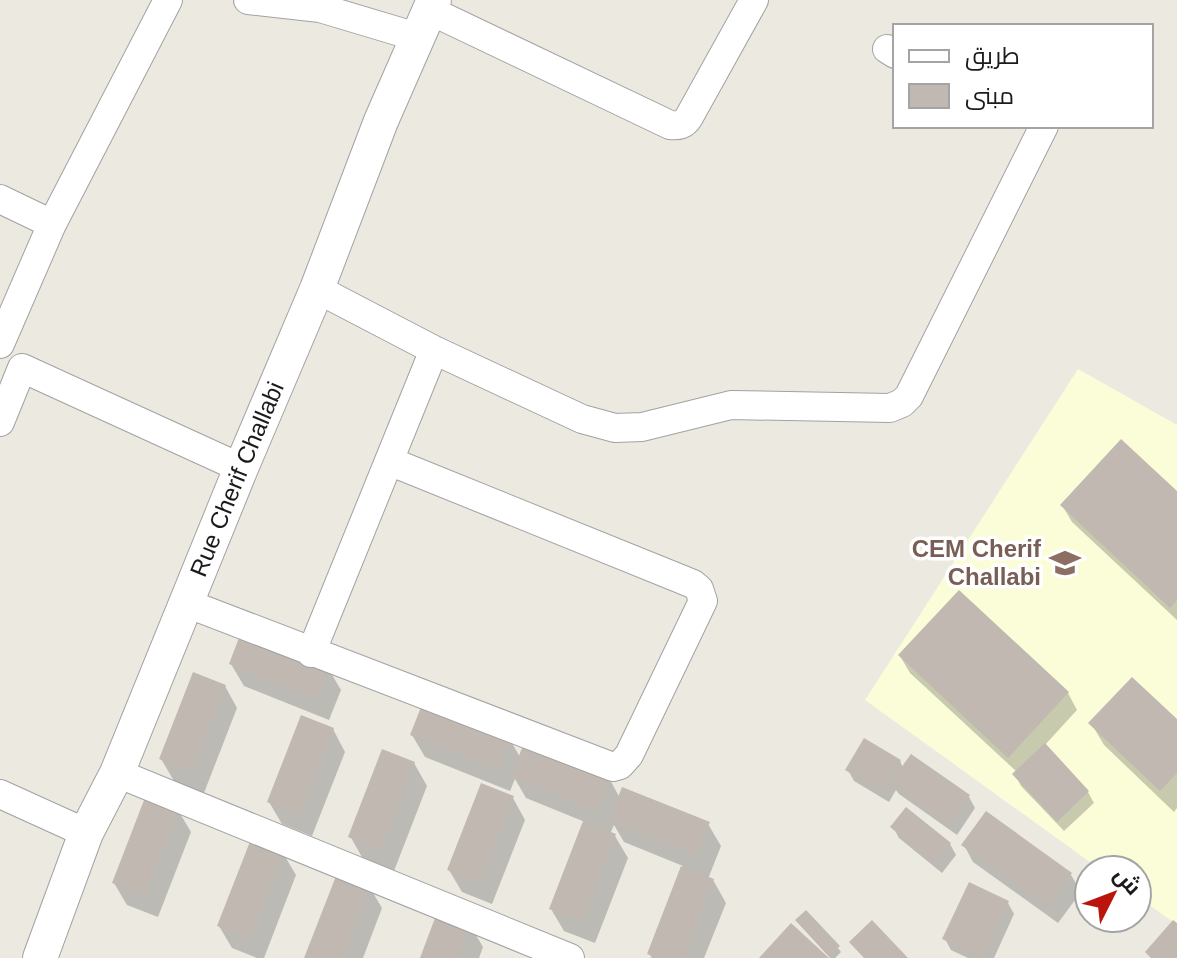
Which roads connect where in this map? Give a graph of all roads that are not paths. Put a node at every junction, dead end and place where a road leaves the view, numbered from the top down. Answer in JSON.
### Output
{"nodes":[{"id":1,"x":168,"y":0,"type":"edge"},
{"id":2,"x":248,"y":0,"type":"edge"},
{"id":3,"x":754,"y":0,"type":"edge"},
{"id":4,"x":427,"y":16,"type":"edge"},
{"id":5,"x":1035,"y":129,"type":"edge"},
{"id":6,"x":0,"y":199,"type":"edge"},
{"id":7,"x":52,"y":224,"type":"junction"},
{"id":8,"x":317,"y":289,"type":"junction"},
{"id":9,"x":0,"y":344,"type":"edge"},
{"id":10,"x":434,"y":350,"type":"junction"},
{"id":11,"x":11,"y":364,"type":"edge"},
{"id":12,"x":0,"y":422,"type":"edge"},
{"id":13,"x":389,"y":461,"type":"junction"},
{"id":14,"x":241,"y":468,"type":"junction"},
{"id":15,"x":186,"y":603,"type":"junction"},
{"id":16,"x":311,"y":653,"type":"junction"},
{"id":17,"x":117,"y":773,"type":"junction"},
{"id":18,"x":0,"y":794,"type":"edge"},
{"id":19,"x":86,"y":833,"type":"junction"},
{"id":20,"x":40,"y":958,"type":"edge"},
{"id":21,"x":570,"y":958,"type":"edge"}],
"edges":[{"from":1,"to":7,"type":"street"},
{"from":2,"to":4,"type":"street"},
{"from":3,"to":4,"type":"street"},
{"from":4,"to":8,"type":"street","name":"Rue Cherif Challabi"},
{"from":5,"to":10,"type":"street"},
{"from":6,"to":7,"type":"street"},
{"from":7,"to":9,"type":"street"},
{"from":8,"to":10,"type":"street"},
{"from":8,"to":14,"type":"street","name":"Rue Cherif Challabi"},
{"from":10,"to":13,"type":"street"},
{"from":11,"to":12,"type":"street"},
{"from":11,"to":14,"type":"street"},
{"from":13,"to":16,"type":"street"},
{"from":13,"to":16,"type":"street"},
{"from":14,"to":15,"type":"street","name":"Rue Cherif Challabi"},
{"from":15,"to":16,"type":"street"},
{"from":15,"to":17,"type":"street","name":"Rue Cherif Challabi"},
{"from":17,"to":19,"type":"street","name":"Rue Cherif Challabi"},
{"from":17,"to":21,"type":"street"},
{"from":18,"to":19,"type":"street"},
{"from":19,"to":20,"type":"street","name":"Rue Cherif Challabi"}]}
